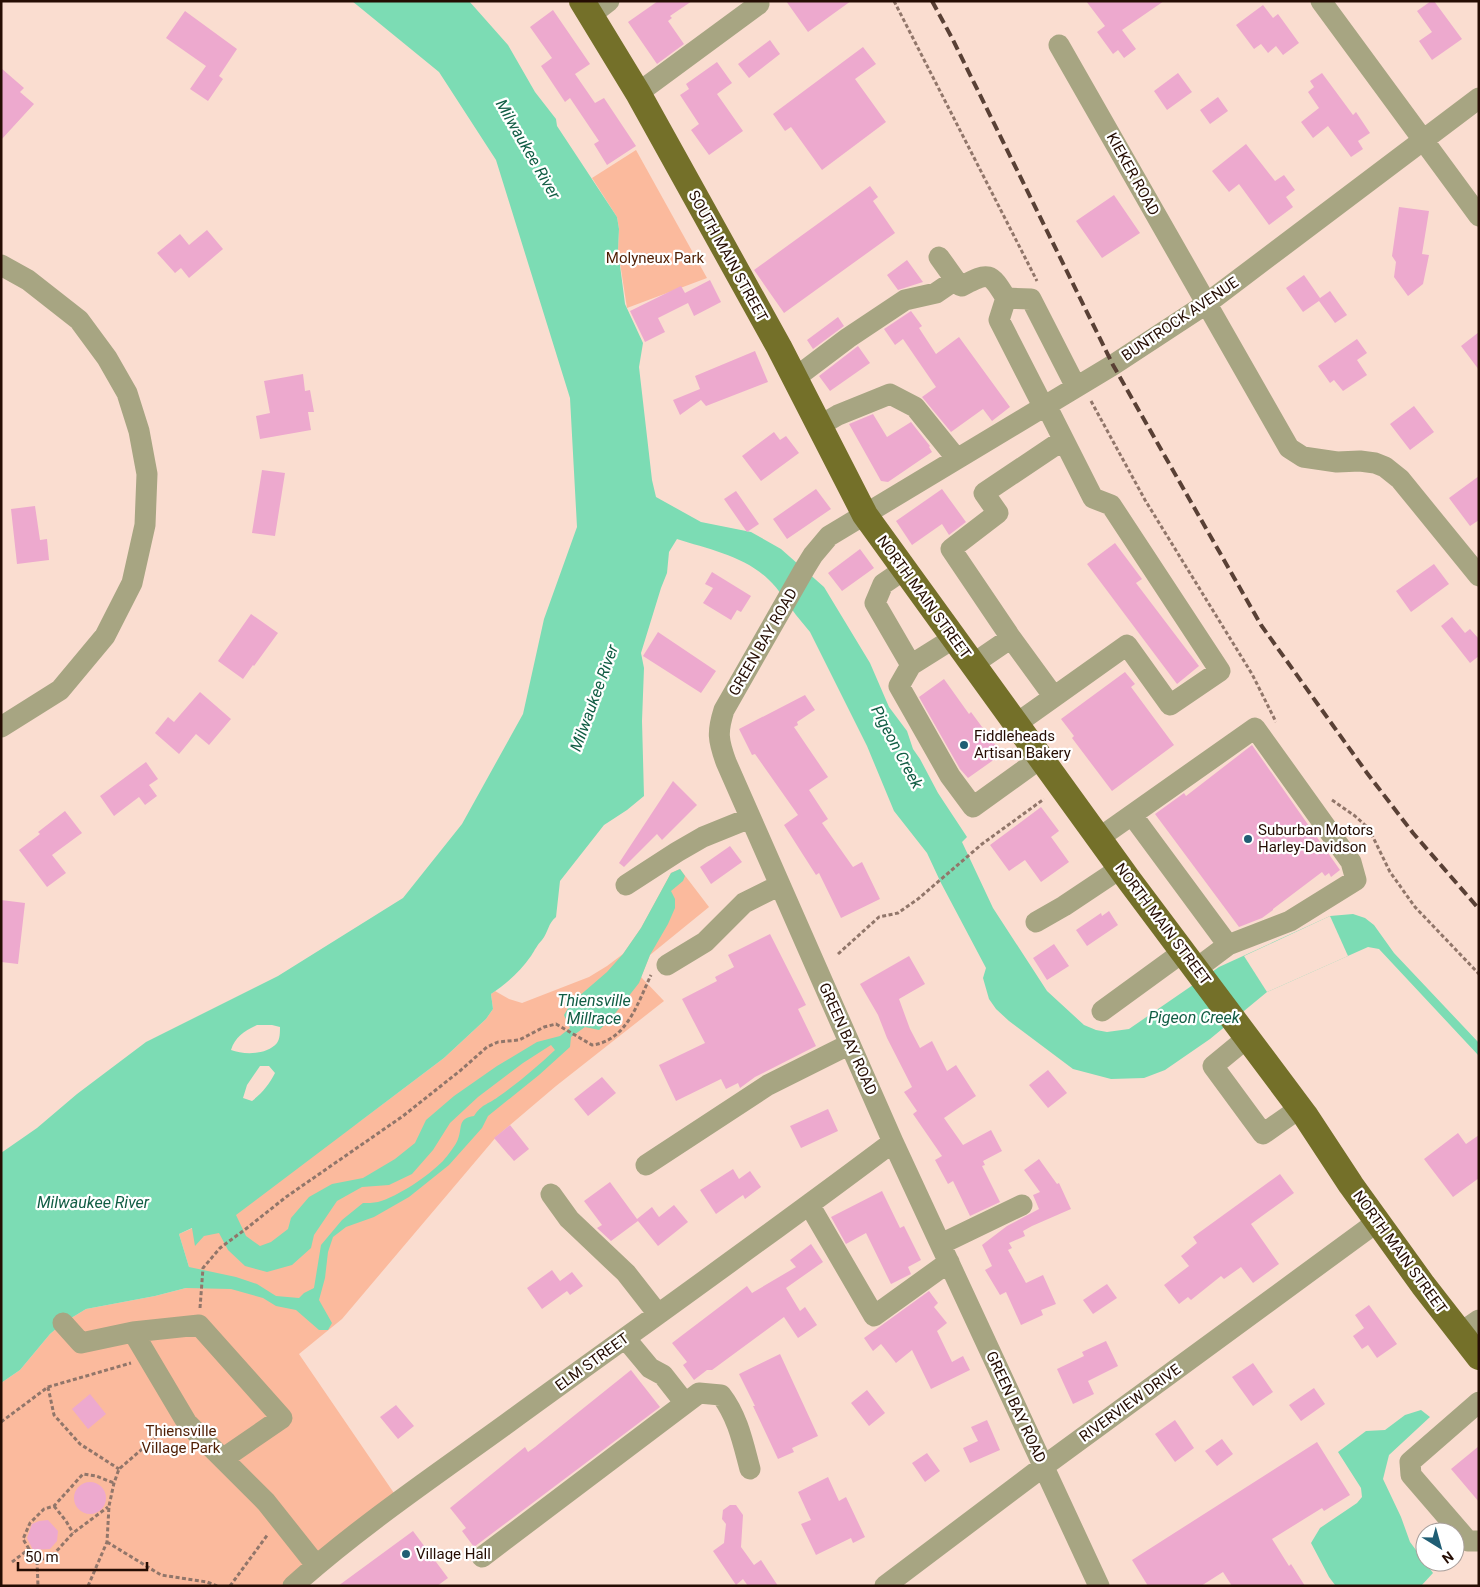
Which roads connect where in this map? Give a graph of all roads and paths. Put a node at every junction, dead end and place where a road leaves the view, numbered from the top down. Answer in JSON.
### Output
{"nodes":[{"id":1,"x":894,"y":1,"type":"edge"},
{"id":2,"x":1321,"y":1,"type":"edge"},
{"id":3,"x":759,"y":4,"type":"dead end"},
{"id":4,"x":594,"y":6,"type":"edge"},
{"id":5,"x":1059,"y":45,"type":"dead end"},
{"id":6,"x":638,"y":93,"type":"junction"},
{"id":7,"x":1479,"y":98,"type":"edge"},
{"id":8,"x":1424,"y":138,"type":"junction"},
{"id":9,"x":1479,"y":216,"type":"edge"},
{"id":10,"x":939,"y":257,"type":"dead end"},
{"id":11,"x":1,"y":265,"type":"edge"},
{"id":12,"x":955,"y":280,"type":"junction"},
{"id":13,"x":1040,"y":287,"type":"dead end"},
{"id":14,"x":1006,"y":298,"type":"junction"},
{"id":15,"x":1206,"y":304,"type":"junction"},
{"id":16,"x":795,"y":378,"type":"junction"},
{"id":17,"x":1082,"y":391,"type":"junction"},
{"id":18,"x":1045,"y":406,"type":"junction"},
{"id":19,"x":819,"y":426,"type":"junction"},
{"id":20,"x":1063,"y":440,"type":"junction"},
{"id":21,"x":957,"y":459,"type":"junction"},
{"id":22,"x":865,"y":515,"type":"junction"},
{"id":23,"x":905,"y":570,"type":"junction"},
{"id":24,"x":1479,"y":576,"type":"edge"},
{"id":25,"x":954,"y":638,"type":"junction"},
{"id":26,"x":1011,"y":638,"type":"junction"},
{"id":27,"x":973,"y":664,"type":"junction"},
{"id":28,"x":911,"y":665,"type":"junction"},
{"id":29,"x":1054,"y":697,"type":"junction"},
{"id":30,"x":1016,"y":724,"type":"junction"},
{"id":31,"x":1,"y":727,"type":"edge"},
{"id":32,"x":1278,"y":727,"type":"dead end"},
{"id":33,"x":1041,"y":758,"type":"junction"},
{"id":34,"x":1061,"y":786,"type":"junction"},
{"id":35,"x":1328,"y":798,"type":"dead end"},
{"id":36,"x":1132,"y":815,"type":"junction"},
{"id":37,"x":750,"y":818,"type":"junction"},
{"id":38,"x":1099,"y":838,"type":"junction"},
{"id":39,"x":1120,"y":868,"type":"junction"},
{"id":40,"x":626,"y":885,"type":"dead end"},
{"id":41,"x":780,"y":885,"type":"junction"},
{"id":42,"x":1036,"y":922,"type":"dead end"},
{"id":43,"x":1228,"y":945,"type":"junction"},
{"id":44,"x":838,"y":954,"type":"dead end"},
{"id":45,"x":1190,"y":960,"type":"junction"},
{"id":46,"x":667,"y":965,"type":"joint"},
{"id":47,"x":1479,"y":974,"type":"edge"},
{"id":48,"x":1102,"y":1011,"type":"dead end"},
{"id":49,"x":1241,"y":1029,"type":"junction"},
{"id":50,"x":850,"y":1044,"type":"junction"},
{"id":51,"x":1300,"y":1108,"type":"junction"},
{"id":52,"x":894,"y":1142,"type":"junction"},
{"id":53,"x":646,"y":1165,"type":"dead end"},
{"id":54,"x":551,"y":1194,"type":"dead end"},
{"id":55,"x":1022,"y":1205,"type":"dead end"},
{"id":56,"x":810,"y":1206,"type":"junction"},
{"id":57,"x":1377,"y":1222,"type":"junction"},
{"id":58,"x":945,"y":1253,"type":"junction"},
{"id":59,"x":201,"y":1294,"type":"dead end"},
{"id":60,"x":658,"y":1314,"type":"junction"},
{"id":61,"x":63,"y":1323,"type":"dead end"},
{"id":62,"x":1469,"y":1327,"type":"edge"},
{"id":63,"x":133,"y":1332,"type":"junction"},
{"id":64,"x":631,"y":1334,"type":"junction"},
{"id":65,"x":146,"y":1354,"type":"junction"},
{"id":66,"x":1479,"y":1357,"type":"edge"},
{"id":67,"x":48,"y":1387,"type":"junction"},
{"id":68,"x":1479,"y":1402,"type":"edge"},
{"id":69,"x":686,"y":1403,"type":"junction"},
{"id":70,"x":1,"y":1422,"type":"edge"},
{"id":71,"x":187,"y":1422,"type":"junction"},
{"id":72,"x":224,"y":1458,"type":"junction"},
{"id":73,"x":1044,"y":1466,"type":"junction"},
{"id":74,"x":750,"y":1469,"type":"dead end"},
{"id":75,"x":119,"y":1470,"type":"junction"},
{"id":76,"x":114,"y":1483,"type":"junction"},
{"id":77,"x":54,"y":1506,"type":"junction"},
{"id":78,"x":109,"y":1506,"type":"junction"},
{"id":79,"x":280,"y":1520,"type":"junction"},
{"id":80,"x":73,"y":1533,"type":"junction"},
{"id":81,"x":1479,"y":1541,"type":"edge"},
{"id":82,"x":107,"y":1542,"type":"junction"},
{"id":83,"x":29,"y":1549,"type":"junction"},
{"id":84,"x":482,"y":1557,"type":"dead end"},
{"id":85,"x":37,"y":1561,"type":"junction"},
{"id":86,"x":12,"y":1562,"type":"dead end"},
{"id":87,"x":316,"y":1565,"type":"junction"},
{"id":88,"x":38,"y":1586,"type":"edge"},
{"id":89,"x":88,"y":1586,"type":"edge"},
{"id":90,"x":217,"y":1586,"type":"edge"},
{"id":91,"x":230,"y":1586,"type":"edge"},
{"id":92,"x":292,"y":1586,"type":"edge"},
{"id":93,"x":885,"y":1586,"type":"edge"},
{"id":94,"x":1099,"y":1586,"type":"edge"}],
"edges":[{"from":1,"to":13,"type":"path"},
{"from":2,"to":8,"type":"street"},
{"from":3,"to":6,"type":"street"},
{"from":4,"to":6,"type":"main road","name":"SOUTH MAIN STREET"},
{"from":5,"to":15,"type":"street","name":"KIEKER ROAD"},
{"from":6,"to":16,"type":"main road","name":"SOUTH MAIN STREET"},
{"from":7,"to":8,"type":"street","name":"BUNTROCK AVENUE"},
{"from":8,"to":9,"type":"street"},
{"from":8,"to":15,"type":"street","name":"BUNTROCK AVENUE"},
{"from":10,"to":12,"type":"street"},
{"from":11,"to":31,"type":"street"},
{"from":12,"to":14,"type":"street"},
{"from":12,"to":16,"type":"street"},
{"from":14,"to":17,"type":"street"},
{"from":14,"to":18,"type":"street"},
{"from":15,"to":17,"type":"street","name":"BUNTROCK AVENUE"},
{"from":15,"to":24,"type":"street","name":"KIEKER ROAD"},
{"from":16,"to":19,"type":"main road","name":"SOUTH MAIN STREET"},
{"from":17,"to":18,"type":"street","name":"BUNTROCK AVENUE"},
{"from":17,"to":32,"type":"path"},
{"from":18,"to":20,"type":"street"},
{"from":18,"to":21,"type":"street","name":"BUNTROCK AVENUE"},
{"from":19,"to":21,"type":"street"},
{"from":19,"to":22,"type":"main road","name":"SOUTH MAIN STREET"},
{"from":20,"to":26,"type":"street"},
{"from":20,"to":29,"type":"street"},
{"from":21,"to":22,"type":"street","name":"BUNTROCK AVENUE"},
{"from":22,"to":23,"type":"main road","name":"NORTH MAIN STREET"},
{"from":22,"to":37,"type":"street","name":"GREEN BAY ROAD"},
{"from":23,"to":25,"type":"main road","name":"NORTH MAIN STREET"},
{"from":23,"to":28,"type":"street"},
{"from":25,"to":27,"type":"main road","name":"NORTH MAIN STREET"},
{"from":25,"to":28,"type":"street"},
{"from":26,"to":27,"type":"street"},
{"from":26,"to":29,"type":"street"},
{"from":27,"to":30,"type":"main road","name":"NORTH MAIN STREET"},
{"from":28,"to":33,"type":"street"},
{"from":29,"to":30,"type":"street"},
{"from":30,"to":33,"type":"main road","name":"NORTH MAIN STREET"},
{"from":33,"to":34,"type":"main road","name":"NORTH MAIN STREET"},
{"from":34,"to":38,"type":"main road","name":"NORTH MAIN STREET"},
{"from":34,"to":44,"type":"path"},
{"from":35,"to":47,"type":"path"},
{"from":36,"to":38,"type":"street"},
{"from":36,"to":43,"type":"street"},
{"from":36,"to":43,"type":"street"},
{"from":37,"to":40,"type":"street"},
{"from":37,"to":41,"type":"street","name":"GREEN BAY ROAD"},
{"from":38,"to":39,"type":"main road","name":"NORTH MAIN STREET"},
{"from":39,"to":42,"type":"street"},
{"from":39,"to":45,"type":"main road","name":"NORTH MAIN STREET"},
{"from":41,"to":46,"type":"street"},
{"from":41,"to":50,"type":"street","name":"GREEN BAY ROAD"},
{"from":43,"to":45,"type":"street"},
{"from":45,"to":48,"type":"street"},
{"from":45,"to":49,"type":"main road","name":"NORTH MAIN STREET"},
{"from":46,"to":59,"type":"path"},
{"from":49,"to":51,"type":"main road","name":"NORTH MAIN STREET"},
{"from":49,"to":51,"type":"street"},
{"from":50,"to":52,"type":"street","name":"GREEN BAY ROAD"},
{"from":50,"to":53,"type":"street"},
{"from":51,"to":57,"type":"main road","name":"NORTH MAIN STREET"},
{"from":52,"to":56,"type":"street","name":"ELM STREET"},
{"from":52,"to":58,"type":"street","name":"GREEN BAY ROAD"},
{"from":54,"to":60,"type":"street"},
{"from":55,"to":58,"type":"street"},
{"from":56,"to":58,"type":"street"},
{"from":56,"to":60,"type":"street","name":"ELM STREET"},
{"from":57,"to":62,"type":"main road","name":"NORTH MAIN STREET"},
{"from":57,"to":73,"type":"street","name":"RIVERVIEW DRIVE"},
{"from":58,"to":73,"type":"street","name":"GREEN BAY ROAD"},
{"from":60,"to":64,"type":"street","name":"ELM STREET"},
{"from":61,"to":63,"type":"street"},
{"from":62,"to":66,"type":"main road","name":"NORTH MAIN STREET"},
{"from":63,"to":65,"type":"street"},
{"from":63,"to":72,"type":"street"},
{"from":64,"to":69,"type":"street"},
{"from":64,"to":87,"type":"street","name":"ELM STREET"},
{"from":65,"to":67,"type":"path"},
{"from":65,"to":71,"type":"street"},
{"from":67,"to":70,"type":"path"},
{"from":67,"to":75,"type":"path"},
{"from":68,"to":81,"type":"street"},
{"from":69,"to":74,"type":"street"},
{"from":69,"to":84,"type":"street"},
{"from":71,"to":72,"type":"street"},
{"from":71,"to":75,"type":"path"},
{"from":72,"to":79,"type":"street"},
{"from":73,"to":93,"type":"street","name":"RIVERVIEW DRIVE"},
{"from":73,"to":94,"type":"street","name":"GREEN BAY ROAD"},
{"from":75,"to":76,"type":"path"},
{"from":76,"to":77,"type":"path"},
{"from":76,"to":78,"type":"path"},
{"from":77,"to":80,"type":"path"},
{"from":77,"to":83,"type":"path"},
{"from":78,"to":80,"type":"path"},
{"from":78,"to":82,"type":"path"},
{"from":79,"to":87,"type":"street"},
{"from":79,"to":91,"type":"path"},
{"from":80,"to":85,"type":"path"},
{"from":82,"to":89,"type":"path"},
{"from":82,"to":90,"type":"path"},
{"from":83,"to":85,"type":"path"},
{"from":83,"to":86,"type":"path"},
{"from":85,"to":88,"type":"path"},
{"from":87,"to":92,"type":"street","name":"ELM STREET"}]}
